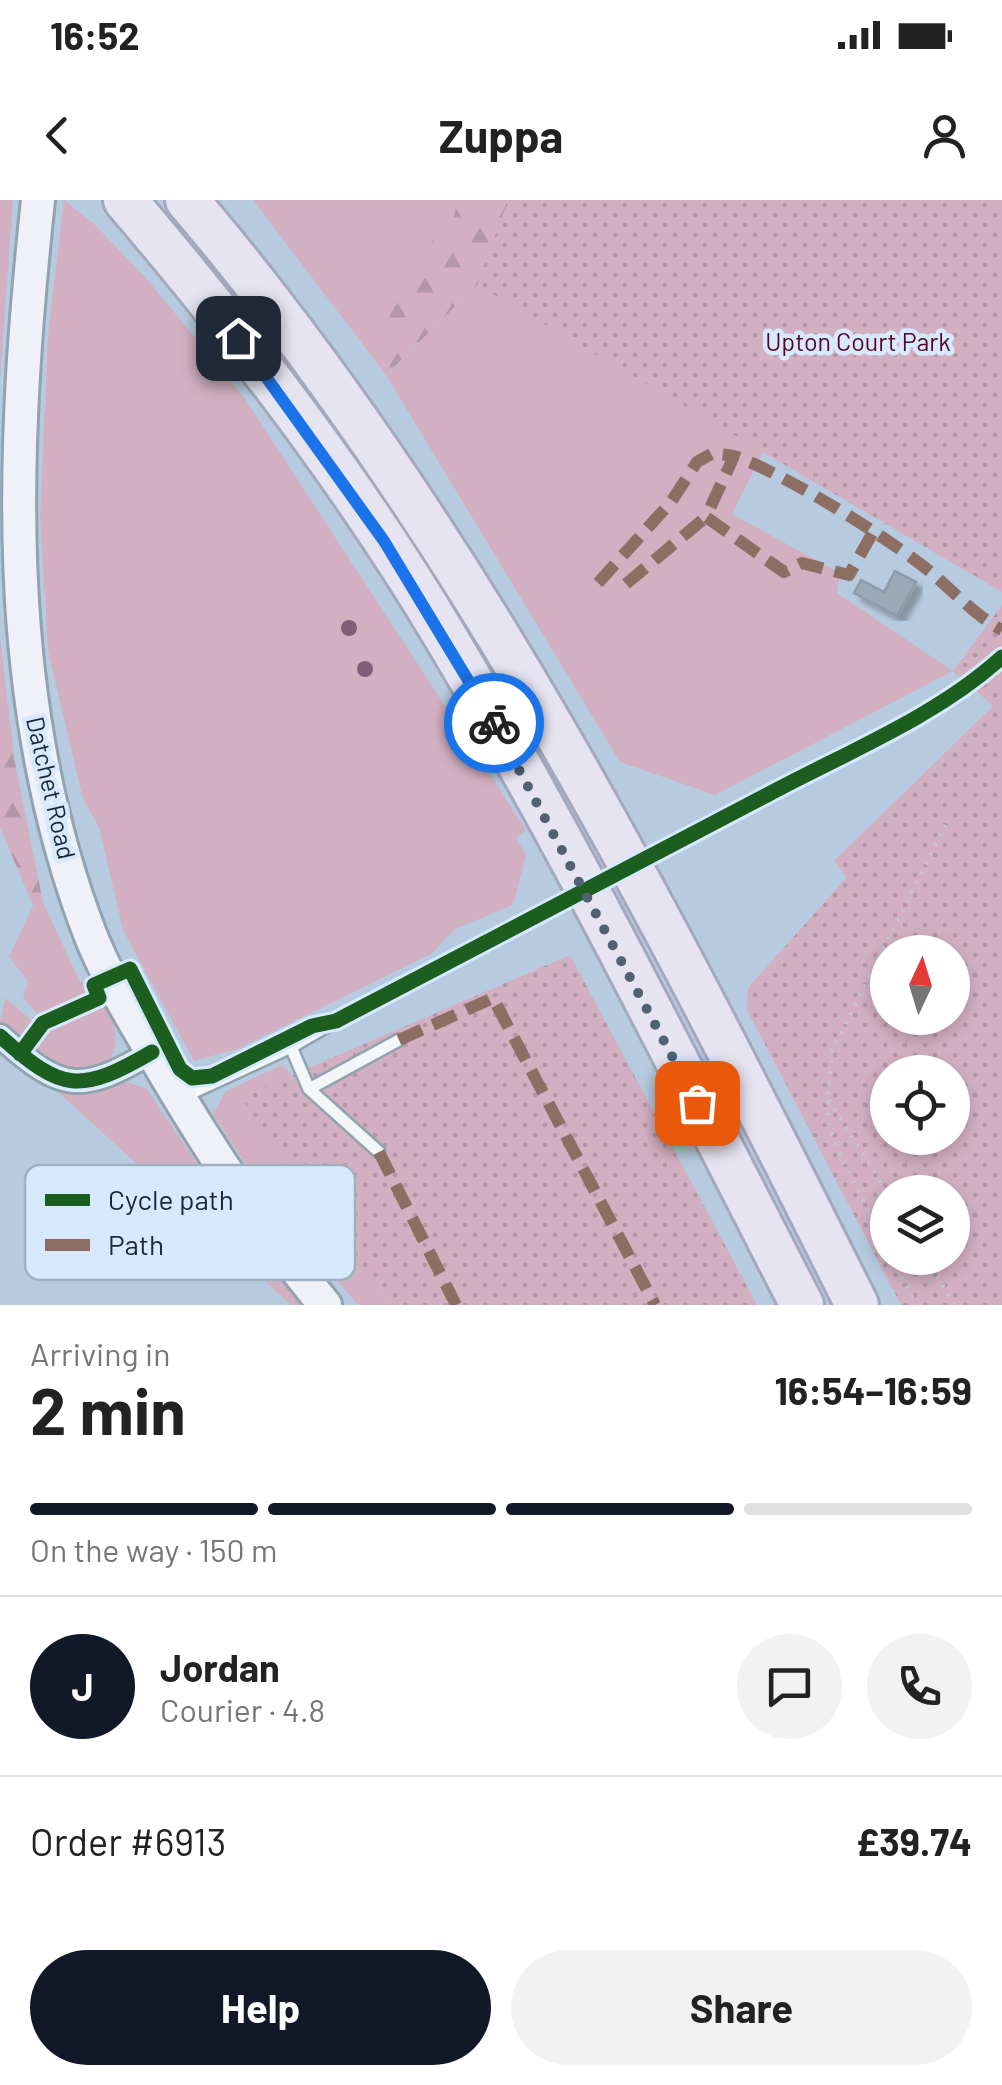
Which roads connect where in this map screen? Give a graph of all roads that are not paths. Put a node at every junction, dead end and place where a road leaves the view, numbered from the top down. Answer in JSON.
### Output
{"nodes":[{"id":1,"x":38,"y":200,"type":"edge"},
{"id":2,"x":125,"y":200,"type":"edge"},
{"id":3,"x":186,"y":200,"type":"edge"},
{"id":4,"x":336,"y":1021,"type":"dead end"},
{"id":5,"x":0,"y":1036,"type":"edge"},
{"id":6,"x":399,"y":1040,"type":"dead end"},
{"id":7,"x":292,"y":1048,"type":"junction"},
{"id":8,"x":152,"y":1052,"type":"junction"},
{"id":9,"x":309,"y":1090,"type":"junction"},
{"id":10,"x":179,"y":1099,"type":"junction"},
{"id":11,"x":379,"y":1152,"type":"dead end"},
{"id":12,"x":221,"y":1165,"type":"edge"},
{"id":13,"x":306,"y":1280,"type":"edge"},
{"id":14,"x":325,"y":1305,"type":"edge"},
{"id":15,"x":802,"y":1305,"type":"edge"},
{"id":16,"x":857,"y":1305,"type":"edge"}],
"edges":[{"from":1,"to":8,"type":"main road","name":"Datchet Road"},
{"from":2,"to":15,"type":"highway"},
{"from":3,"to":16,"type":"highway"},
{"from":4,"to":7,"type":"lane"},
{"from":5,"to":8,"type":"street"},
{"from":6,"to":9,"type":"lane"},
{"from":7,"to":9,"type":"lane"},
{"from":7,"to":10,"type":"lane"},
{"from":8,"to":10,"type":"main road","name":"Datchet Road"},
{"from":9,"to":11,"type":"lane"},
{"from":10,"to":12,"type":"main road","name":"Datchet Road"},
{"from":13,"to":14,"type":"main road","name":"Datchet Road"}]}
